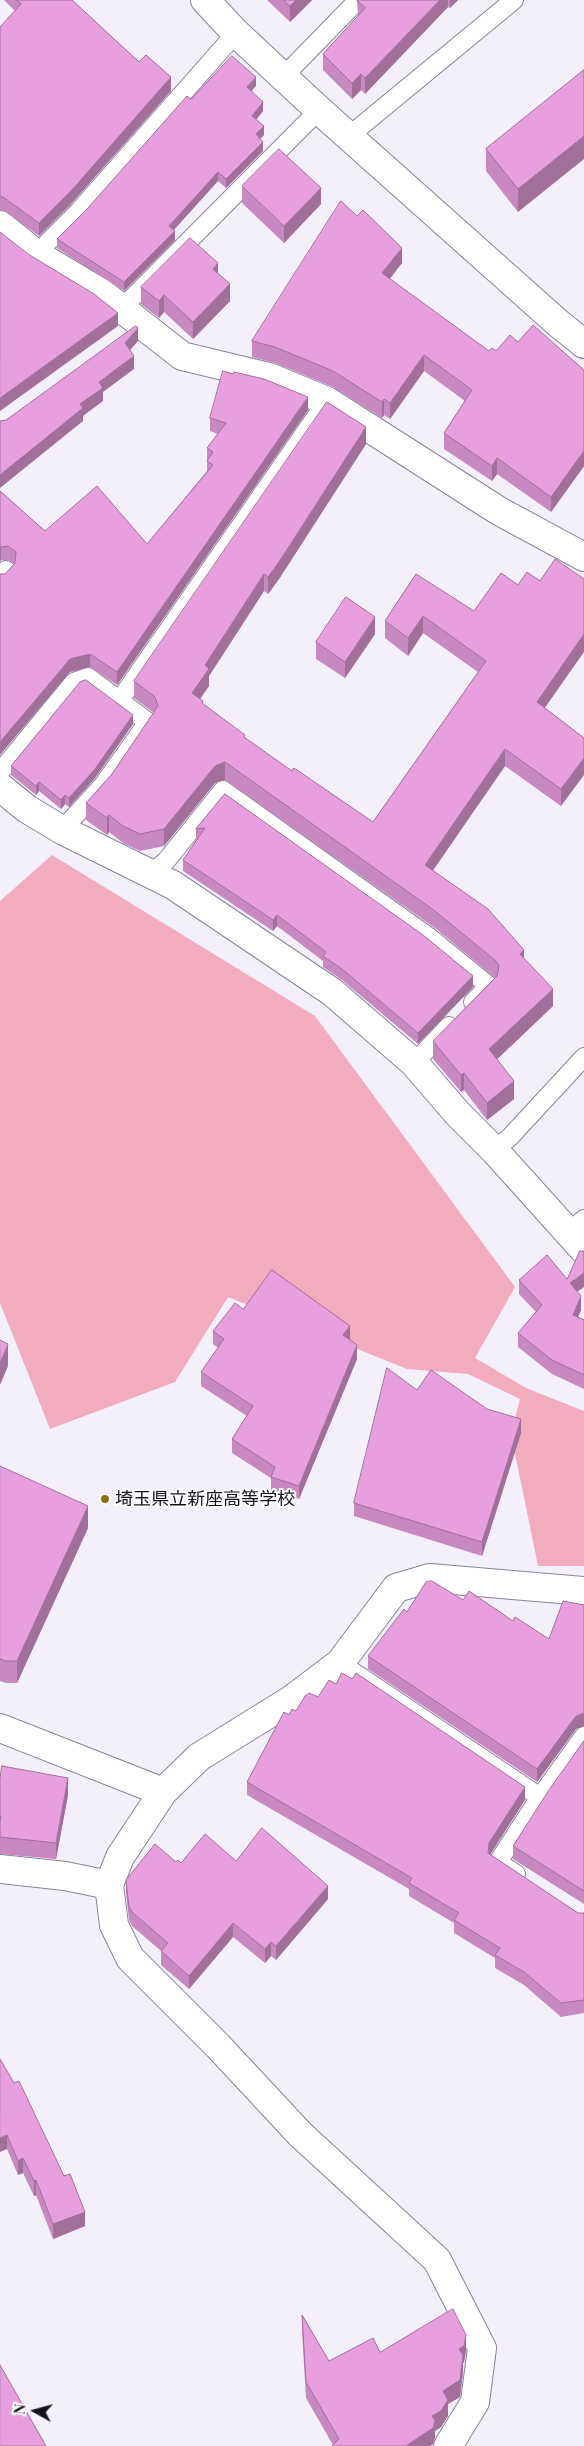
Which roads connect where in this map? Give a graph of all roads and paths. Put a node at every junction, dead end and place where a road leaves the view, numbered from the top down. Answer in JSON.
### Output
{"nodes":[{"id":1,"x":205,"y":0,"type":"edge"},
{"id":2,"x":358,"y":0,"type":"edge"},
{"id":3,"x":514,"y":0,"type":"edge"},
{"id":4,"x":236,"y":33,"type":"junction"},
{"id":5,"x":284,"y":76,"type":"junction"},
{"id":6,"x":320,"y":110,"type":"junction"},
{"id":7,"x":349,"y":136,"type":"junction"},
{"id":8,"x":4,"y":233,"type":"edge"},
{"id":9,"x":36,"y":254,"type":"junction"},
{"id":10,"x":128,"y":323,"type":"junction"},
{"id":11,"x":584,"y":344,"type":"edge"},
{"id":12,"x":326,"y":400,"type":"junction"},
{"id":13,"x":584,"y":557,"type":"edge"},
{"id":14,"x":119,"y":701,"type":"junction"},
{"id":15,"x":0,"y":772,"type":"edge"},
{"id":16,"x":0,"y":787,"type":"edge"},
{"id":17,"x":62,"y":830,"type":"junction"},
{"id":18,"x":150,"y":874,"type":"junction"},
{"id":19,"x":584,"y":1056,"type":"edge"},
{"id":20,"x":414,"y":1062,"type":"junction"},
{"id":21,"x":494,"y":1150,"type":"junction"},
{"id":22,"x":579,"y":1233,"type":"edge"},
{"id":23,"x":584,"y":1591,"type":"edge"},
{"id":24,"x":340,"y":1663,"type":"junction"},
{"id":25,"x":0,"y":1728,"type":"edge"},
{"id":26,"x":584,"y":1736,"type":"edge"},
{"id":27,"x":163,"y":1792,"type":"junction"},
{"id":28,"x":540,"y":1797,"type":"junction"},
{"id":29,"x":0,"y":1869,"type":"edge"},
{"id":30,"x":529,"y":1882,"type":"edge"},
{"id":31,"x":109,"y":1885,"type":"junction"},
{"id":32,"x":448,"y":2446,"type":"edge"}],
"edges":[{"from":1,"to":4,"type":"street"},
{"from":2,"to":5,"type":"lane"},
{"from":3,"to":7,"type":"lane"},
{"from":4,"to":5,"type":"street"},
{"from":4,"to":9,"type":"lane"},
{"from":5,"to":6,"type":"street"},
{"from":6,"to":7,"type":"street"},
{"from":6,"to":10,"type":"lane"},
{"from":7,"to":11,"type":"street"},
{"from":8,"to":9,"type":"street"},
{"from":9,"to":10,"type":"street"},
{"from":10,"to":12,"type":"street"},
{"from":12,"to":13,"type":"street"},
{"from":12,"to":14,"type":"lane"},
{"from":14,"to":15,"type":"lane"},
{"from":14,"to":17,"type":"lane"},
{"from":16,"to":17,"type":"street"},
{"from":17,"to":18,"type":"street"},
{"from":18,"to":20,"type":"street"},
{"from":18,"to":20,"type":"lane"},
{"from":19,"to":21,"type":"lane"},
{"from":20,"to":21,"type":"street"},
{"from":21,"to":22,"type":"street"},
{"from":23,"to":24,"type":"street"},
{"from":24,"to":27,"type":"street"},
{"from":24,"to":28,"type":"lane"},
{"from":25,"to":27,"type":"street"},
{"from":26,"to":28,"type":"lane"},
{"from":27,"to":31,"type":"street"},
{"from":28,"to":30,"type":"lane"},
{"from":29,"to":31,"type":"street"},
{"from":31,"to":32,"type":"street"}]}
